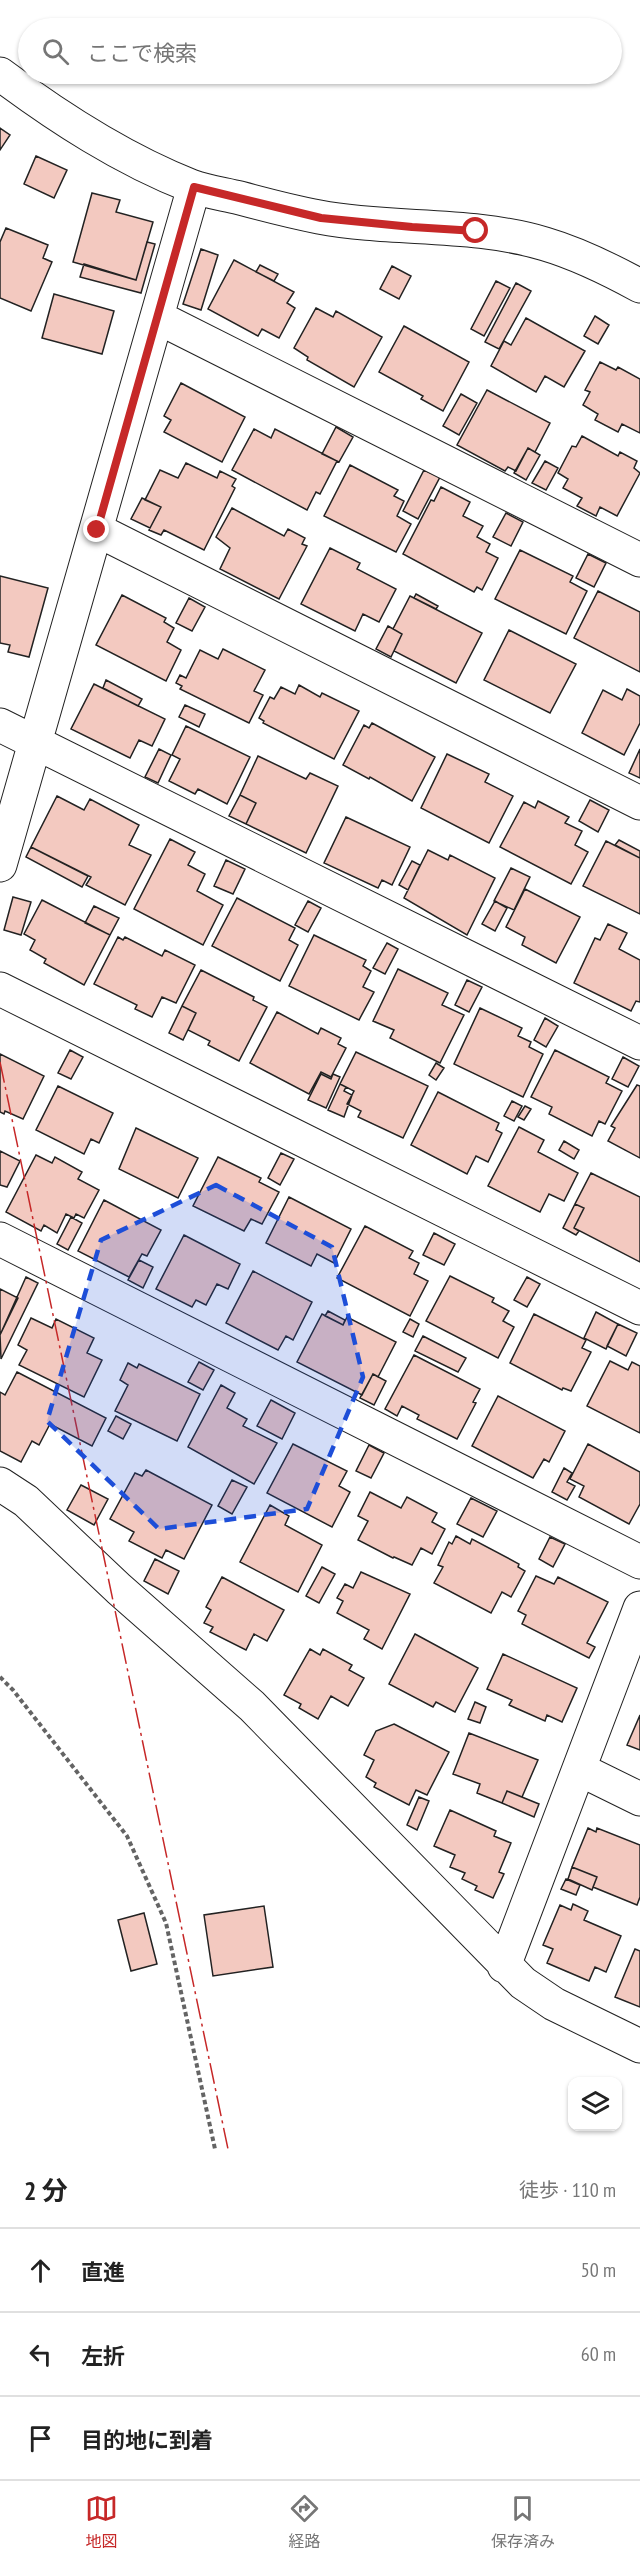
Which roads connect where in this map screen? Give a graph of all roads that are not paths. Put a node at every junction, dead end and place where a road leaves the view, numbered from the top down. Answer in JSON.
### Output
{"nodes":[{"id":1,"x":0,"y":74,"type":"edge"},
{"id":2,"x":194,"y":187,"type":"junction"},
{"id":3,"x":640,"y":286,"type":"edge"},
{"id":4,"x":157,"y":317,"type":"junction"},
{"id":5,"x":97,"y":530,"type":"junction"},
{"id":6,"x":640,"y":560,"type":"edge"},
{"id":7,"x":0,"y":725,"type":"edge"},
{"id":8,"x":35,"y":742,"type":"junction"},
{"id":9,"x":640,"y":803,"type":"edge"},
{"id":10,"x":0,"y":865,"type":"edge"},
{"id":11,"x":0,"y":989,"type":"edge"},
{"id":12,"x":640,"y":1043,"type":"edge"},
{"id":13,"x":0,"y":1239,"type":"edge"},
{"id":14,"x":640,"y":1308,"type":"edge"},
{"id":15,"x":0,"y":1484,"type":"edge"},
{"id":16,"x":640,"y":1562,"type":"edge"},
{"id":17,"x":640,"y":1608,"type":"edge"},
{"id":18,"x":579,"y":1769,"type":"junction"},
{"id":19,"x":640,"y":1799,"type":"edge"},
{"id":20,"x":504,"y":1966,"type":"junction"},
{"id":21,"x":640,"y":2046,"type":"edge"}],
"edges":[{"from":1,"to":2,"type":"street"},
{"from":2,"to":3,"type":"street"},
{"from":2,"to":4,"type":"street"},
{"from":4,"to":5,"type":"street"},
{"from":4,"to":6,"type":"street"},
{"from":5,"to":8,"type":"street"},
{"from":5,"to":9,"type":"street"},
{"from":7,"to":8,"type":"street"},
{"from":8,"to":10,"type":"street"},
{"from":8,"to":12,"type":"street"},
{"from":11,"to":14,"type":"street"},
{"from":13,"to":16,"type":"street"},
{"from":15,"to":20,"type":"street"},
{"from":17,"to":18,"type":"street"},
{"from":18,"to":19,"type":"street"},
{"from":18,"to":20,"type":"street"},
{"from":20,"to":21,"type":"street"}]}
